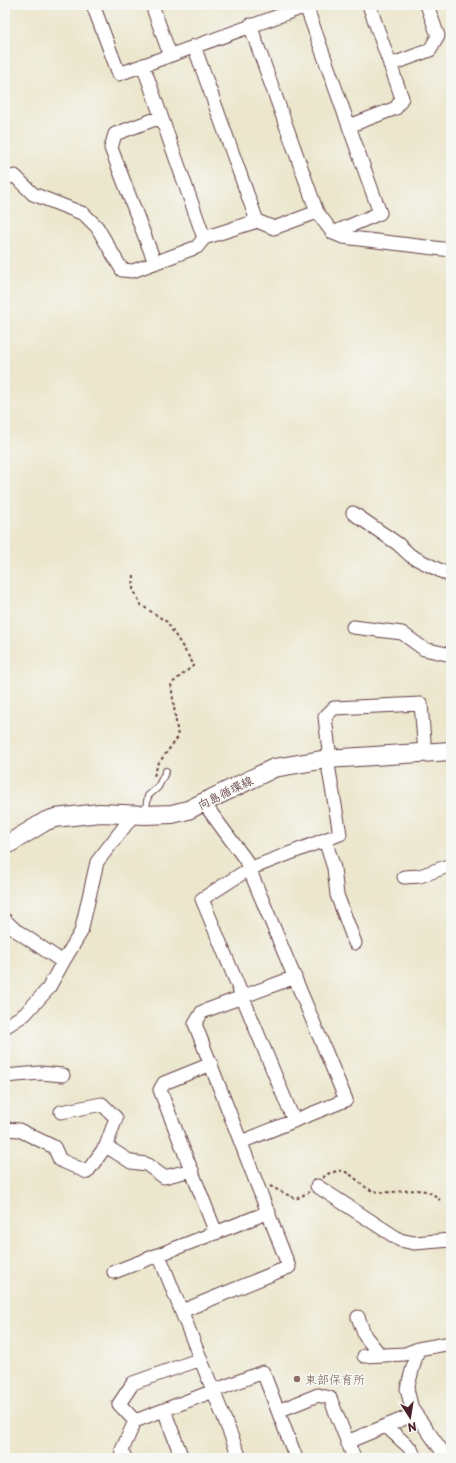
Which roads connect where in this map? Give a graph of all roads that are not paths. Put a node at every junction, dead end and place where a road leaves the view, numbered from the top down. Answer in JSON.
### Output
{"nodes":[{"id":1,"x":93,"y":5,"type":"edge"},
{"id":2,"x":152,"y":5,"type":"edge"},
{"id":3,"x":369,"y":5,"type":"edge"},
{"id":4,"x":427,"y":5,"type":"edge"},
{"id":5,"x":308,"y":6,"type":"edge"},
{"id":6,"x":250,"y":25,"type":"junction"},
{"id":7,"x":194,"y":46,"type":"junction"},
{"id":8,"x":170,"y":55,"type":"junction"},
{"id":9,"x":143,"y":65,"type":"junction"},
{"id":10,"x":390,"y":65,"type":"junction"},
{"id":11,"x":161,"y":117,"type":"junction"},
{"id":12,"x":350,"y":126,"type":"junction"},
{"id":13,"x":5,"y":178,"type":"edge"},
{"id":14,"x":317,"y":212,"type":"junction"},
{"id":15,"x":257,"y":221,"type":"junction"},
{"id":16,"x":333,"y":233,"type":"junction"},
{"id":17,"x":204,"y":238,"type":"junction"},
{"id":18,"x":451,"y":250,"type":"edge"},
{"id":19,"x":155,"y":263,"type":"junction"},
{"id":20,"x":353,"y":513,"type":"dead end"},
{"id":21,"x":451,"y":576,"type":"edge"},
{"id":22,"x":353,"y":626,"type":"dead end"},
{"id":23,"x":451,"y":655,"type":"edge"},
{"id":24,"x":424,"y":753,"type":"junction"},
{"id":25,"x":450,"y":754,"type":"edge"},
{"id":26,"x":328,"y":758,"type":"junction"},
{"id":27,"x":166,"y":771,"type":"dead end"},
{"id":28,"x":203,"y":802,"type":"junction"},
{"id":29,"x":138,"y":815,"type":"junction"},
{"id":30,"x":325,"y":840,"type":"junction"},
{"id":31,"x":5,"y":846,"type":"edge"},
{"id":32,"x":451,"y":865,"type":"edge"},
{"id":33,"x":249,"y":869,"type":"junction"},
{"id":34,"x":404,"y":877,"type":"dead end"},
{"id":35,"x":5,"y":920,"type":"edge"},
{"id":36,"x":355,"y":943,"type":"dead end"},
{"id":37,"x":63,"y":962,"type":"junction"},
{"id":38,"x":295,"y":977,"type":"junction"},
{"id":39,"x":244,"y":996,"type":"junction"},
{"id":40,"x":5,"y":1027,"type":"edge"},
{"id":41,"x":211,"y":1064,"type":"junction"},
{"id":42,"x":63,"y":1075,"type":"dead end"},
{"id":43,"x":5,"y":1076,"type":"edge"},
{"id":44,"x":61,"y":1112,"type":"dead end"},
{"id":45,"x":294,"y":1121,"type":"junction"},
{"id":46,"x":5,"y":1129,"type":"edge"},
{"id":47,"x":241,"y":1142,"type":"junction"},
{"id":48,"x":106,"y":1146,"type":"junction"},
{"id":49,"x":192,"y":1170,"type":"junction"},
{"id":50,"x":317,"y":1186,"type":"road end"},
{"id":51,"x":269,"y":1212,"type":"junction"},
{"id":52,"x":216,"y":1233,"type":"junction"},
{"id":53,"x":451,"y":1240,"type":"edge"},
{"id":54,"x":159,"y":1255,"type":"junction"},
{"id":55,"x":114,"y":1272,"type":"dead end"},
{"id":56,"x":182,"y":1311,"type":"junction"},
{"id":57,"x":358,"y":1317,"type":"dead end"},
{"id":58,"x":451,"y":1343,"type":"edge"},
{"id":59,"x":418,"y":1349,"type":"junction"},
{"id":60,"x":364,"y":1356,"type":"dead end"},
{"id":61,"x":380,"y":1356,"type":"junction"},
{"id":62,"x":201,"y":1359,"type":"junction"},
{"id":63,"x":214,"y":1390,"type":"junction"},
{"id":64,"x":164,"y":1410,"type":"junction"},
{"id":65,"x":278,"y":1411,"type":"junction"},
{"id":66,"x":415,"y":1414,"type":"junction"},
{"id":67,"x":135,"y":1421,"type":"junction"},
{"id":68,"x":386,"y":1426,"type":"junction"},
{"id":69,"x":347,"y":1442,"type":"junction"},
{"id":70,"x":125,"y":1458,"type":"edge"},
{"id":71,"x":182,"y":1458,"type":"edge"},
{"id":72,"x":240,"y":1458,"type":"edge"},
{"id":73,"x":296,"y":1458,"type":"edge"},
{"id":74,"x":354,"y":1458,"type":"edge"},
{"id":75,"x":415,"y":1458,"type":"edge"},
{"id":76,"x":447,"y":1458,"type":"edge"}],
"edges":[{"from":1,"to":9,"type":"street"},
{"from":2,"to":8,"type":"street"},
{"from":3,"to":10,"type":"street"},
{"from":4,"to":10,"type":"street"},
{"from":5,"to":6,"type":"street"},
{"from":5,"to":12,"type":"street"},
{"from":6,"to":7,"type":"street"},
{"from":6,"to":14,"type":"street"},
{"from":7,"to":8,"type":"street"},
{"from":7,"to":15,"type":"street"},
{"from":8,"to":9,"type":"street"},
{"from":9,"to":11,"type":"street"},
{"from":10,"to":12,"type":"street"},
{"from":11,"to":17,"type":"street"},
{"from":11,"to":19,"type":"street"},
{"from":12,"to":16,"type":"street"},
{"from":13,"to":19,"type":"street"},
{"from":14,"to":15,"type":"street"},
{"from":14,"to":16,"type":"street"},
{"from":15,"to":17,"type":"street"},
{"from":16,"to":18,"type":"street"},
{"from":17,"to":19,"type":"street"},
{"from":20,"to":21,"type":"street"},
{"from":22,"to":23,"type":"street"},
{"from":24,"to":25,"type":"main road","name":"向島循環線"},
{"from":24,"to":26,"type":"main road","name":"向島循環線"},
{"from":24,"to":26,"type":"street"},
{"from":26,"to":28,"type":"main road","name":"向島循環線"},
{"from":26,"to":30,"type":"street"},
{"from":27,"to":29,"type":"lane"},
{"from":28,"to":29,"type":"main road","name":"向島循環線"},
{"from":28,"to":33,"type":"street"},
{"from":29,"to":31,"type":"main road","name":"向島循環線"},
{"from":29,"to":37,"type":"street"},
{"from":30,"to":33,"type":"street"},
{"from":30,"to":36,"type":"street"},
{"from":32,"to":34,"type":"street"},
{"from":33,"to":38,"type":"street"},
{"from":33,"to":39,"type":"street"},
{"from":35,"to":37,"type":"street"},
{"from":37,"to":40,"type":"street"},
{"from":38,"to":39,"type":"street"},
{"from":38,"to":45,"type":"street"},
{"from":39,"to":41,"type":"street"},
{"from":39,"to":45,"type":"street"},
{"from":41,"to":47,"type":"street"},
{"from":41,"to":49,"type":"street"},
{"from":42,"to":43,"type":"street"},
{"from":44,"to":48,"type":"street"},
{"from":45,"to":47,"type":"street"},
{"from":46,"to":48,"type":"street"},
{"from":47,"to":51,"type":"street"},
{"from":48,"to":49,"type":"street"},
{"from":49,"to":52,"type":"street"},
{"from":50,"to":53,"type":"street"},
{"from":51,"to":52,"type":"street"},
{"from":51,"to":56,"type":"street"},
{"from":52,"to":54,"type":"street"},
{"from":54,"to":55,"type":"street"},
{"from":54,"to":56,"type":"street"},
{"from":56,"to":62,"type":"street"},
{"from":57,"to":61,"type":"street"},
{"from":58,"to":59,"type":"street"},
{"from":59,"to":61,"type":"street"},
{"from":59,"to":66,"type":"street"},
{"from":60,"to":61,"type":"street"},
{"from":62,"to":63,"type":"street"},
{"from":62,"to":67,"type":"street"},
{"from":63,"to":64,"type":"street"},
{"from":63,"to":65,"type":"street"},
{"from":63,"to":72,"type":"street"},
{"from":64,"to":67,"type":"street"},
{"from":64,"to":71,"type":"street"},
{"from":65,"to":69,"type":"street"},
{"from":65,"to":73,"type":"street"},
{"from":66,"to":68,"type":"street"},
{"from":66,"to":76,"type":"street"},
{"from":67,"to":70,"type":"street"},
{"from":68,"to":69,"type":"street"},
{"from":68,"to":75,"type":"street"},
{"from":69,"to":74,"type":"street"}]}
